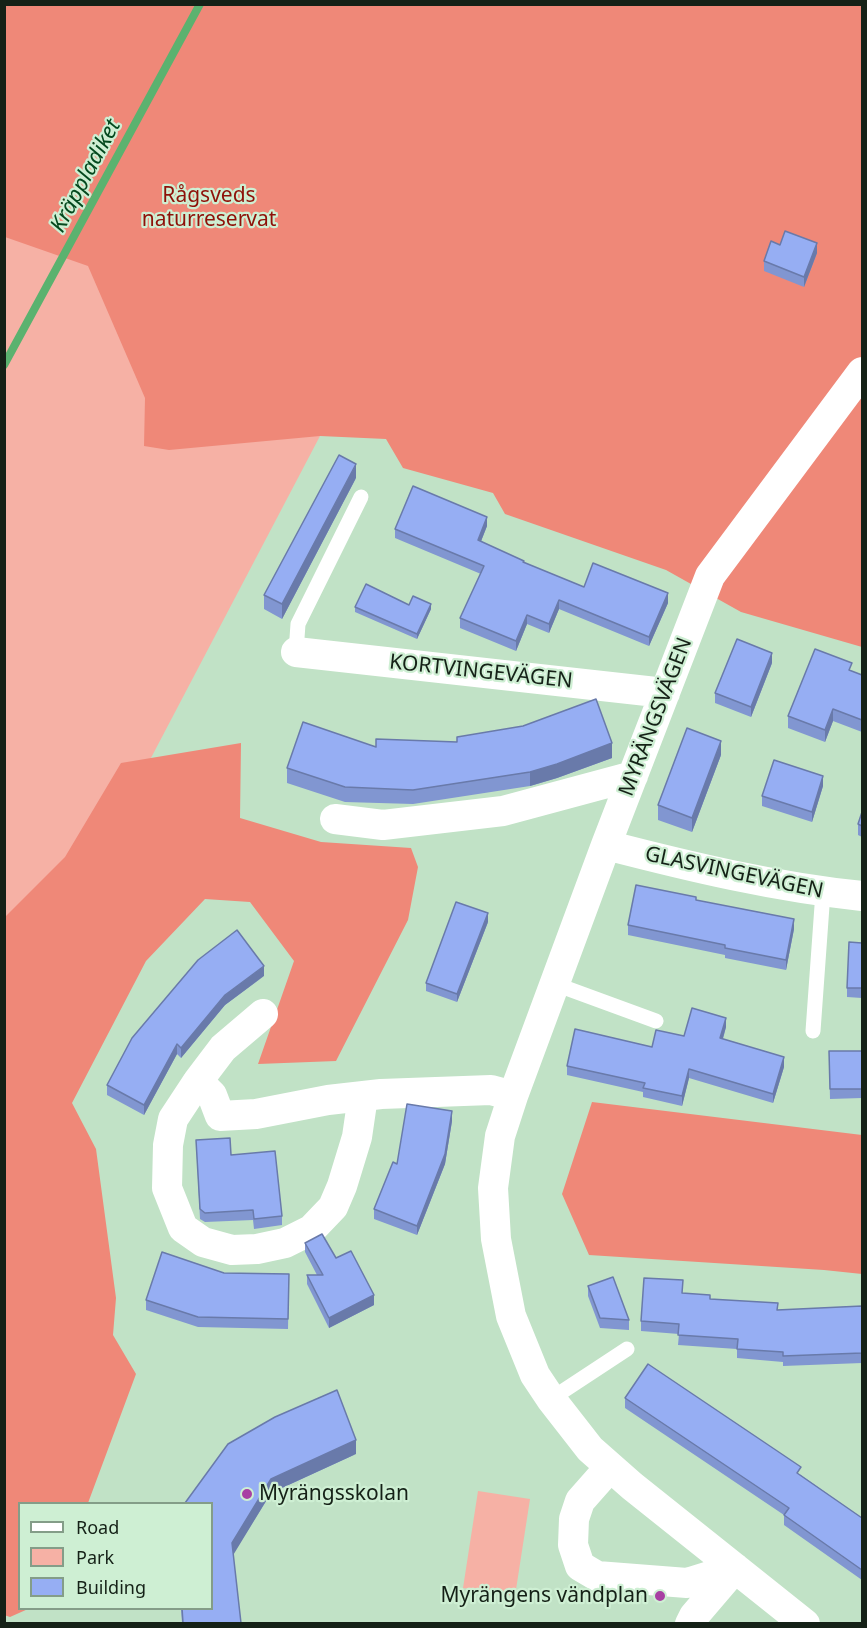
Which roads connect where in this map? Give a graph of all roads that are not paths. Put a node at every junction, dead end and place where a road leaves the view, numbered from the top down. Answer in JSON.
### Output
{"nodes":[{"id":1,"x":862,"y":372,"type":"edge"},
{"id":2,"x":361,"y":497,"type":"dead end"},
{"id":3,"x":296,"y":652,"type":"joint"},
{"id":4,"x":665,"y":693,"type":"junction"},
{"id":5,"x":633,"y":776,"type":"junction"},
{"id":6,"x":335,"y":819,"type":"dead end"},
{"id":7,"x":606,"y":845,"type":"junction"},
{"id":8,"x":824,"y":892,"type":"junction"},
{"id":9,"x":862,"y":896,"type":"edge"},
{"id":10,"x":555,"y":984,"type":"junction"},
{"id":11,"x":263,"y":1014,"type":"dead end"},
{"id":12,"x":656,"y":1021,"type":"dead end"},
{"id":13,"x":813,"y":1031,"type":"dead end"},
{"id":14,"x":198,"y":1081,"type":"junction"},
{"id":15,"x":363,"y":1096,"type":"junction"},
{"id":16,"x":513,"y":1096,"type":"junction"},
{"id":17,"x":627,"y":1349,"type":"dead end"},
{"id":18,"x":551,"y":1399,"type":"junction"},
{"id":19,"x":610,"y":1467,"type":"junction"},
{"id":20,"x":735,"y":1568,"type":"junction"},
{"id":21,"x":690,"y":1623,"type":"edge"},
{"id":22,"x":805,"y":1623,"type":"edge"}],
"edges":[{"from":1,"to":4,"type":"street","name":"MYRÄNGSVÄGEN"},
{"from":2,"to":3,"type":"lane"},
{"from":3,"to":4,"type":"street","name":"KORTVINGEVÄGEN"},
{"from":4,"to":5,"type":"street","name":"MYRÄNGSVÄGEN"},
{"from":5,"to":6,"type":"street"},
{"from":5,"to":7,"type":"street","name":"MYRÄNGSVÄGEN"},
{"from":7,"to":8,"type":"street","name":"GLASVINGEVÄGEN"},
{"from":7,"to":10,"type":"street","name":"MYRÄNGSVÄGEN"},
{"from":8,"to":9,"type":"street","name":"GLASVINGEVÄGEN"},
{"from":8,"to":13,"type":"lane"},
{"from":10,"to":12,"type":"lane"},
{"from":10,"to":16,"type":"street","name":"MYRÄNGSVÄGEN"},
{"from":11,"to":14,"type":"street"},
{"from":14,"to":15,"type":"street"},
{"from":14,"to":15,"type":"street"},
{"from":15,"to":16,"type":"street"},
{"from":16,"to":18,"type":"street","name":"MYRÄNGSVÄGEN"},
{"from":17,"to":18,"type":"lane"},
{"from":18,"to":19,"type":"street","name":"MYRÄNGSVÄGEN"},
{"from":19,"to":20,"type":"street","name":"MYRÄNGSVÄGEN"},
{"from":19,"to":20,"type":"street"},
{"from":20,"to":21,"type":"street"},
{"from":20,"to":22,"type":"street","name":"MYRÄNGSVÄGEN"}]}
